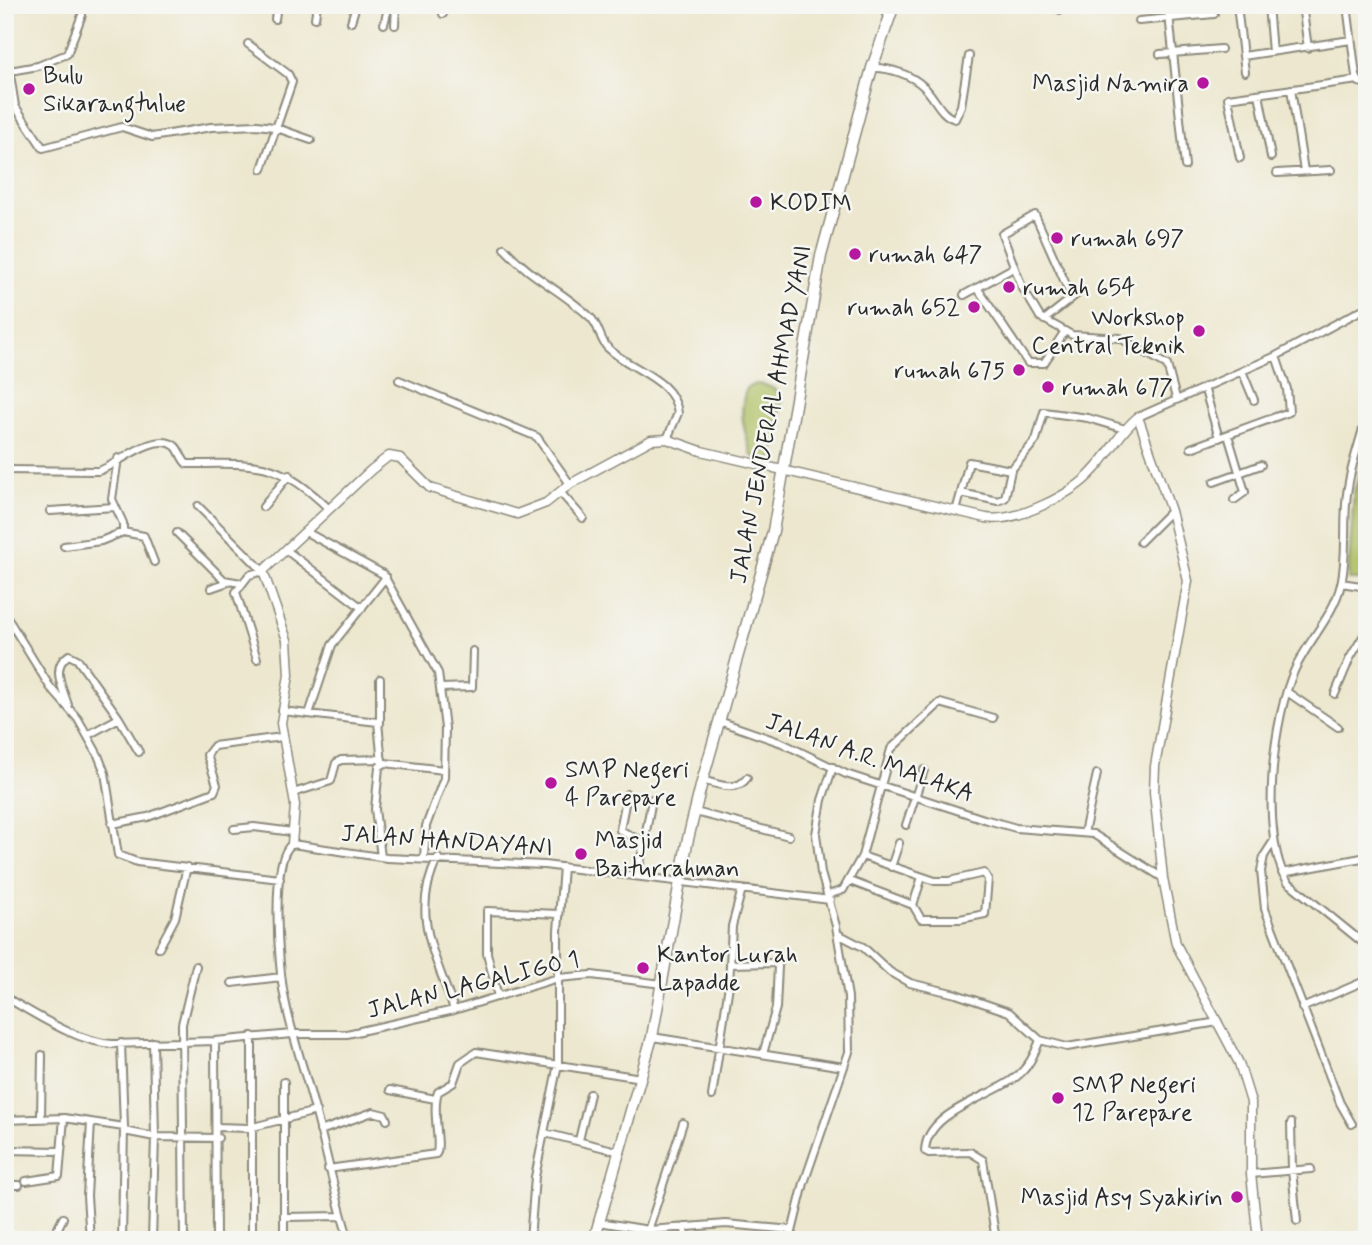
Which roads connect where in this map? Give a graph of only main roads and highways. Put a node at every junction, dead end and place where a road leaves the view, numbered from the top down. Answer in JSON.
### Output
{"nodes":[{"id":1,"x":894,"y":5,"type":"edge"},
{"id":2,"x":594,"y":1240,"type":"edge"}],
"edges":[{"from":1,"to":2,"type":"highway","name":"JALAN JENDERAL AHMAD YANI"}]}
